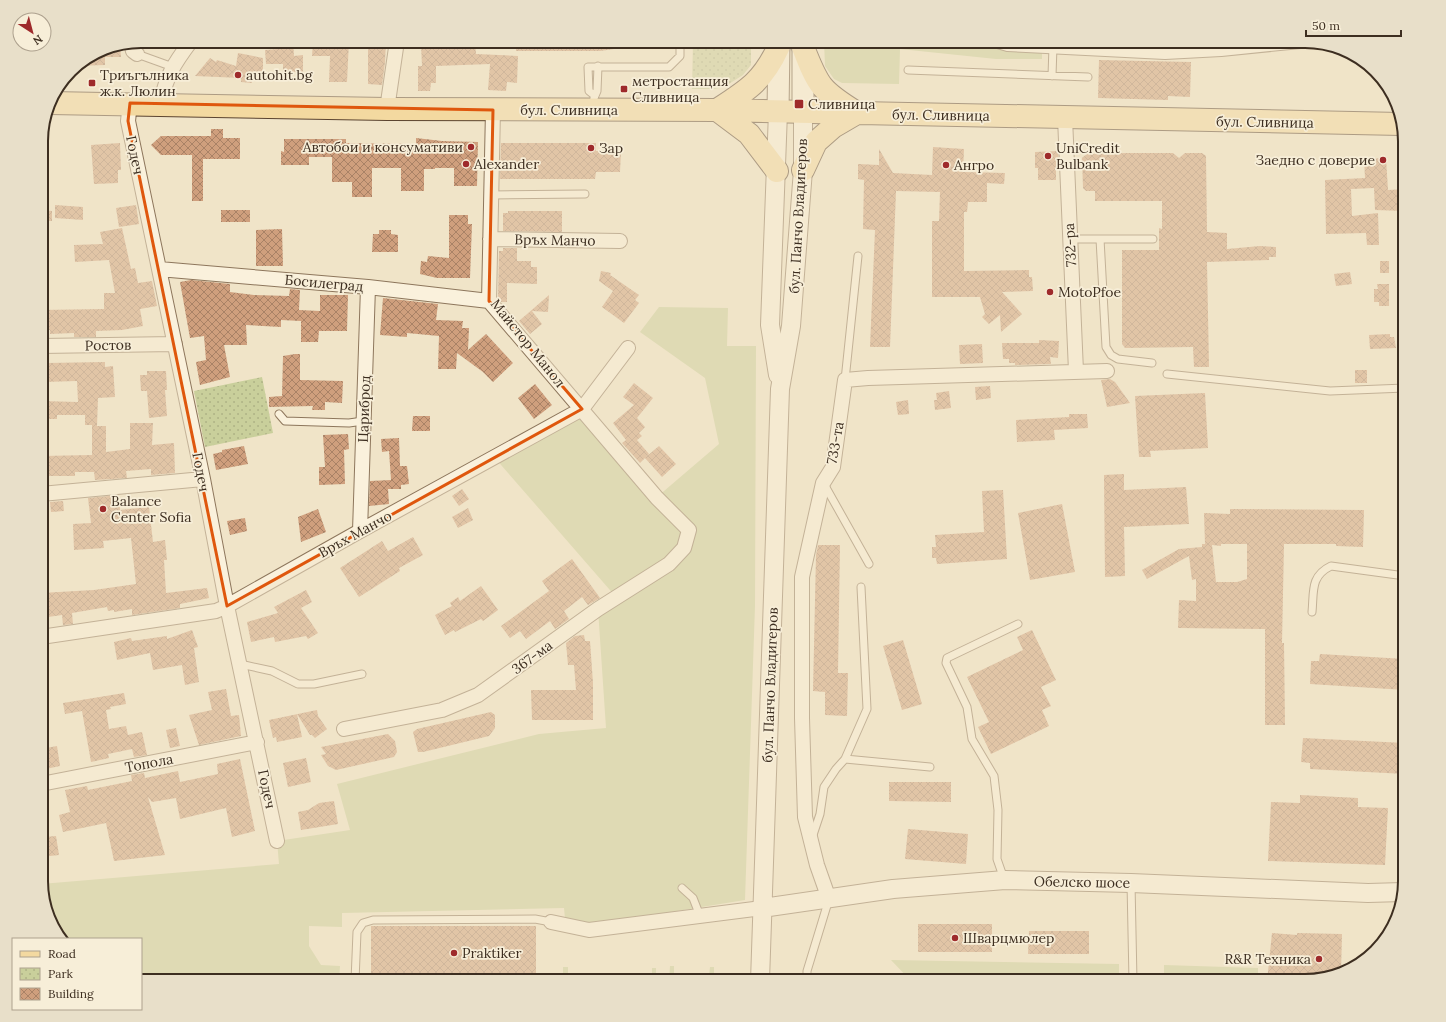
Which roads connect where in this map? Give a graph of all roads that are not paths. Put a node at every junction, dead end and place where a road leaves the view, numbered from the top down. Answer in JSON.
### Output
{"nodes":[{"id":1,"x":134,"y":48,"type":"edge"},
{"id":2,"x":186,"y":48,"type":"edge"},
{"id":3,"x":396,"y":48,"type":"edge"},
{"id":4,"x":680,"y":48,"type":"edge"},
{"id":5,"x":777,"y":48,"type":"edge"},
{"id":6,"x":779,"y":48,"type":"edge"},
{"id":7,"x":803,"y":48,"type":"edge"},
{"id":8,"x":804,"y":48,"type":"edge"},
{"id":9,"x":1053,"y":48,"type":"edge"},
{"id":10,"x":1091,"y":48,"type":"edge"},
{"id":11,"x":1197,"y":48,"type":"edge"},
{"id":12,"x":173,"y":67,"type":"junction"},
{"id":13,"x":908,"y":70,"type":"dead end"},
{"id":14,"x":1052,"y":76,"type":"junction"},
{"id":15,"x":1088,"y":78,"type":"dead end"},
{"id":16,"x":56,"y":103,"type":"edge"},
{"id":17,"x":130,"y":103,"type":"junction"},
{"id":18,"x":594,"y":103,"type":"junction"},
{"id":19,"x":160,"y":104,"type":"junction"},
{"id":20,"x":387,"y":109,"type":"junction"},
{"id":21,"x":493,"y":110,"type":"junction"},
{"id":22,"x":717,"y":110,"type":"junction"},
{"id":23,"x":778,"y":112,"type":"junction"},
{"id":24,"x":803,"y":112,"type":"junction"},
{"id":25,"x":857,"y":113,"type":"junction"},
{"id":26,"x":1065,"y":118,"type":"junction"},
{"id":27,"x":1396,"y":124,"type":"edge"},
{"id":28,"x":803,"y":170,"type":"junction"},
{"id":29,"x":776,"y":171,"type":"junction"},
{"id":30,"x":585,"y":194,"type":"dead end"},
{"id":31,"x":491,"y":195,"type":"junction"},
{"id":32,"x":490,"y":239,"type":"junction"},
{"id":33,"x":1070,"y":239,"type":"junction"},
{"id":34,"x":1100,"y":239,"type":"junction"},
{"id":35,"x":1153,"y":239,"type":"dead end"},
{"id":36,"x":620,"y":241,"type":"dead end"},
{"id":37,"x":858,"y":256,"type":"dead end"},
{"id":38,"x":159,"y":269,"type":"junction"},
{"id":39,"x":368,"y":287,"type":"junction"},
{"id":40,"x":489,"y":301,"type":"junction"},
{"id":41,"x":175,"y":344,"type":"junction"},
{"id":42,"x":48,"y":346,"type":"edge"},
{"id":43,"x":628,"y":348,"type":"dead end"},
{"id":44,"x":1152,"y":363,"type":"dead end"},
{"id":45,"x":1076,"y":371,"type":"junction"},
{"id":46,"x":1107,"y":371,"type":"dead end"},
{"id":47,"x":1167,"y":374,"type":"dead end"},
{"id":48,"x":845,"y":380,"type":"junction"},
{"id":49,"x":1398,"y":388,"type":"edge"},
{"id":50,"x":780,"y":389,"type":"junction"},
{"id":51,"x":582,"y":409,"type":"junction"},
{"id":52,"x":279,"y":414,"type":"dead end"},
{"id":53,"x":363,"y":421,"type":"junction"},
{"id":54,"x":203,"y":480,"type":"junction"},
{"id":55,"x":823,"y":483,"type":"junction"},
{"id":56,"x":48,"y":493,"type":"edge"},
{"id":57,"x":689,"y":530,"type":"joint"},
{"id":58,"x":360,"y":531,"type":"junction"},
{"id":59,"x":870,"y":564,"type":"dead end"},
{"id":60,"x":1398,"y":575,"type":"edge"},
{"id":61,"x":861,"y":587,"type":"dead end"},
{"id":62,"x":227,"y":606,"type":"junction"},
{"id":63,"x":1312,"y":612,"type":"dead end"},
{"id":64,"x":1018,"y":624,"type":"dead end"},
{"id":65,"x":48,"y":636,"type":"edge"},
{"id":66,"x":240,"y":664,"type":"junction"},
{"id":67,"x":362,"y":674,"type":"dead end"},
{"id":68,"x":344,"y":729,"type":"dead end"},
{"id":69,"x":257,"y":742,"type":"junction"},
{"id":70,"x":845,"y":759,"type":"junction"},
{"id":71,"x":930,"y":767,"type":"dead end"},
{"id":72,"x":48,"y":783,"type":"edge"},
{"id":73,"x":278,"y":841,"type":"dead end"},
{"id":74,"x":811,"y":841,"type":"junction"},
{"id":75,"x":1005,"y":880,"type":"junction"},
{"id":76,"x":1131,"y":883,"type":"junction"},
{"id":77,"x":682,"y":888,"type":"dead end"},
{"id":78,"x":1397,"y":892,"type":"edge"},
{"id":79,"x":829,"y":899,"type":"junction"},
{"id":80,"x":762,"y":908,"type":"junction"},
{"id":81,"x":700,"y":916,"type":"junction"},
{"id":82,"x":551,"y":922,"type":"joint"},
{"id":83,"x":355,"y":974,"type":"edge"},
{"id":84,"x":760,"y":974,"type":"edge"},
{"id":85,"x":807,"y":974,"type":"edge"},
{"id":86,"x":1133,"y":974,"type":"edge"}],
"edges":[{"from":1,"to":12,"type":"lane"},
{"from":2,"to":12,"type":"street"},
{"from":3,"to":20,"type":"street"},
{"from":4,"to":18,"type":"lane"},
{"from":5,"to":22,"type":"main road"},
{"from":6,"to":23,"type":"main road","name":"бул. Панчо Владигеров"},
{"from":7,"to":24,"type":"main road","name":"бул. Панчо Владигеров"},
{"from":8,"to":25,"type":"main road"},
{"from":9,"to":14,"type":"lane"},
{"from":10,"to":11,"type":"street"},
{"from":12,"to":19,"type":"street"},
{"from":13,"to":14,"type":"lane"},
{"from":14,"to":15,"type":"lane"},
{"from":16,"to":17,"type":"main road","name":"бул. Сливница"},
{"from":17,"to":19,"type":"main road","name":"бул. Сливница"},
{"from":17,"to":38,"type":"street","name":"Годеч"},
{"from":18,"to":21,"type":"main road","name":"бул. Сливница"},
{"from":18,"to":22,"type":"main road","name":"бул. Сливница"},
{"from":19,"to":20,"type":"main road","name":"бул. Сливница"},
{"from":20,"to":21,"type":"main road","name":"бул. Сливница"},
{"from":21,"to":31,"type":"street","name":"Майстор Манол"},
{"from":22,"to":23,"type":"main road","name":"бул. Сливница"},
{"from":22,"to":29,"type":"main road"},
{"from":23,"to":24,"type":"main road","name":"бул. Сливница"},
{"from":23,"to":29,"type":"street","name":"бул. Панчо Владигеров"},
{"from":24,"to":25,"type":"main road","name":"бул. Сливница"},
{"from":24,"to":28,"type":"street","name":"бул. Панчо Владигеров"},
{"from":25,"to":26,"type":"main road","name":"бул. Сливница"},
{"from":25,"to":28,"type":"main road"},
{"from":26,"to":27,"type":"main road","name":"бул. Сливница"},
{"from":26,"to":33,"type":"street","name":"732-ра"},
{"from":28,"to":50,"type":"street","name":"бул. Панчо Владигеров"},
{"from":29,"to":50,"type":"street","name":"бул. Панчо Владигеров"},
{"from":30,"to":31,"type":"lane"},
{"from":31,"to":32,"type":"street","name":"Майстор Манол"},
{"from":32,"to":36,"type":"street","name":"Връх Манчо"},
{"from":32,"to":40,"type":"street","name":"Майстор Манол"},
{"from":33,"to":34,"type":"lane"},
{"from":33,"to":45,"type":"street","name":"732-ра"},
{"from":34,"to":35,"type":"lane"},
{"from":34,"to":44,"type":"lane"},
{"from":37,"to":48,"type":"lane"},
{"from":38,"to":39,"type":"street","name":"Босилеград"},
{"from":38,"to":41,"type":"street","name":"Годеч"},
{"from":39,"to":40,"type":"street","name":"Босилеград"},
{"from":39,"to":53,"type":"street","name":"Цариброд"},
{"from":40,"to":51,"type":"street","name":"Майстор Манол"},
{"from":41,"to":42,"type":"street","name":"Ростов"},
{"from":41,"to":54,"type":"street","name":"Годеч"},
{"from":43,"to":51,"type":"street","name":"Връх Манчо"},
{"from":45,"to":46,"type":"street"},
{"from":45,"to":48,"type":"street"},
{"from":47,"to":49,"type":"lane"},
{"from":48,"to":55,"type":"street","name":"733-та"},
{"from":50,"to":80,"type":"street","name":"бул. Панчо Владигеров"},
{"from":51,"to":57,"type":"street","name":"Майстор Манол"},
{"from":51,"to":58,"type":"street","name":"Връх Манчо"},
{"from":52,"to":53,"type":"lane"},
{"from":53,"to":58,"type":"street","name":"Цариброд"},
{"from":54,"to":56,"type":"street"},
{"from":54,"to":62,"type":"street","name":"Годеч"},
{"from":55,"to":59,"type":"lane","name":"733-та"},
{"from":55,"to":74,"type":"street"},
{"from":57,"to":68,"type":"street","name":"367-ма"},
{"from":58,"to":62,"type":"street","name":"Връх Манчо"},
{"from":60,"to":63,"type":"lane"},
{"from":61,"to":70,"type":"lane"},
{"from":62,"to":65,"type":"street","name":"Връх Манчо"},
{"from":62,"to":66,"type":"street","name":"Годеч"},
{"from":64,"to":75,"type":"lane"},
{"from":66,"to":67,"type":"lane"},
{"from":66,"to":69,"type":"street","name":"Годеч"},
{"from":69,"to":72,"type":"street","name":"Топола"},
{"from":69,"to":73,"type":"street","name":"Годеч"},
{"from":70,"to":71,"type":"lane"},
{"from":70,"to":74,"type":"lane"},
{"from":74,"to":79,"type":"street"},
{"from":75,"to":76,"type":"street","name":"Обелско шосе"},
{"from":75,"to":79,"type":"street","name":"Обелско шосе"},
{"from":76,"to":78,"type":"street","name":"Обелско шосе"},
{"from":76,"to":86,"type":"lane"},
{"from":77,"to":81,"type":"lane"},
{"from":79,"to":80,"type":"street","name":"Обелско шосе"},
{"from":79,"to":85,"type":"lane"},
{"from":80,"to":81,"type":"street"},
{"from":80,"to":84,"type":"street","name":"бул. Панчо Владигеров"},
{"from":81,"to":82,"type":"street"},
{"from":82,"to":83,"type":"lane"}]}
